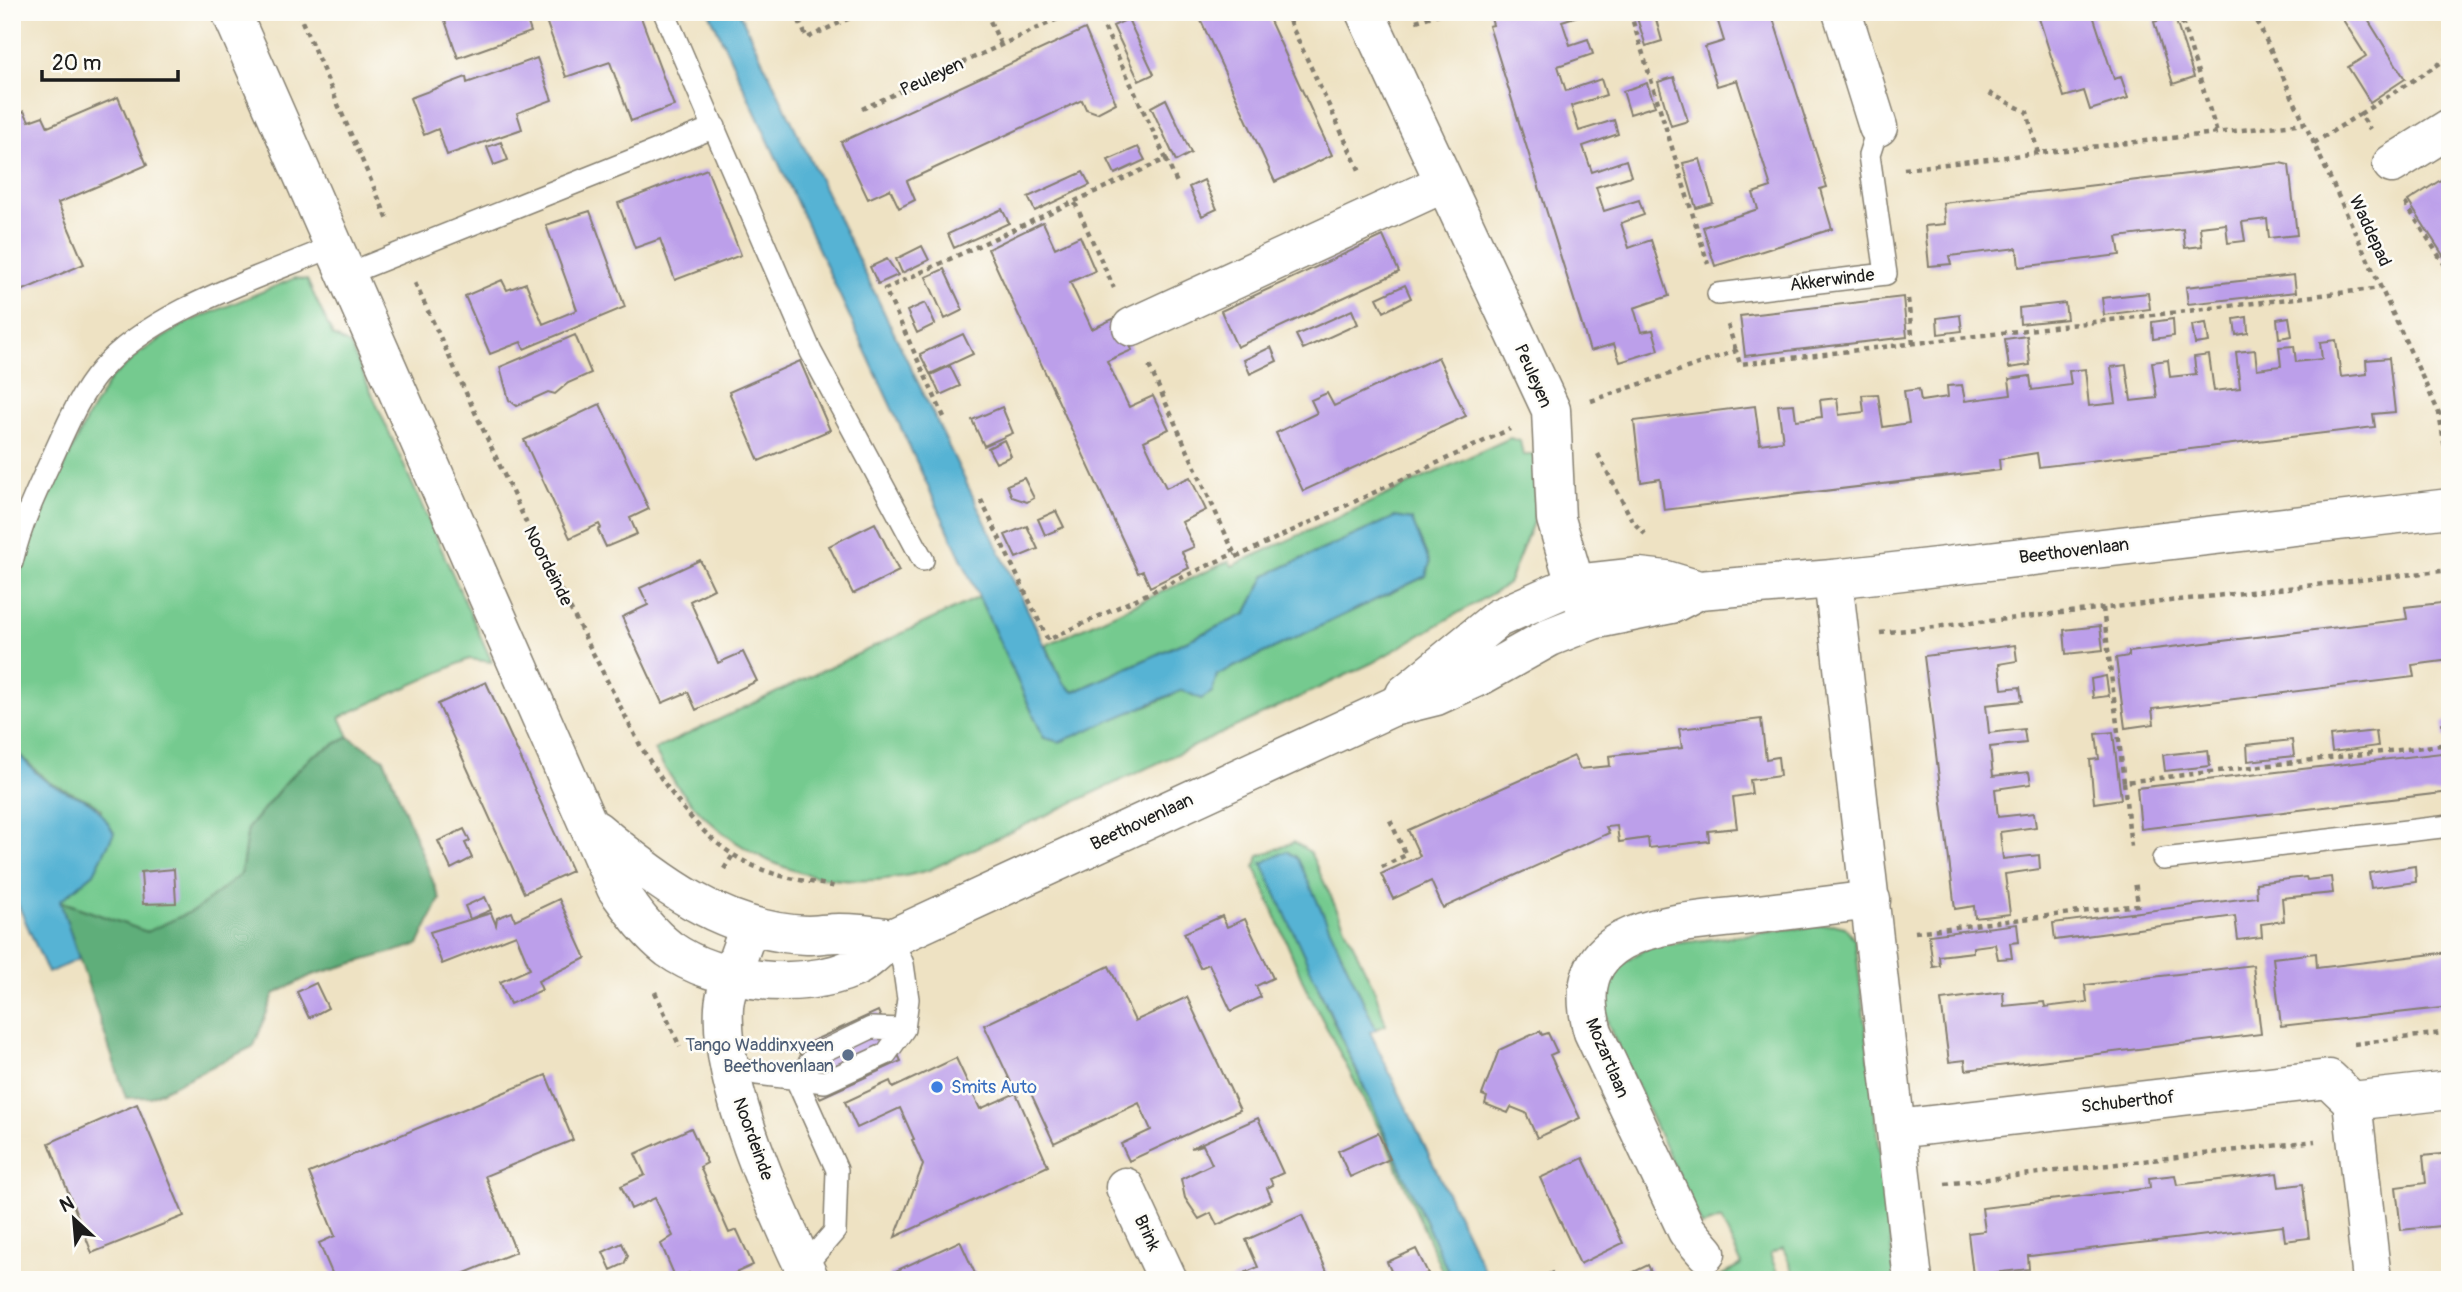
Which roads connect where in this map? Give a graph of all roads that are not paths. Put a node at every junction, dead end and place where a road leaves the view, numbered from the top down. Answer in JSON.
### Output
{"nodes":[{"id":1,"x":231,"y":12,"type":"edge"},
{"id":2,"x":664,"y":12,"type":"edge"},
{"id":3,"x":1365,"y":12,"type":"edge"},
{"id":4,"x":1842,"y":12,"type":"edge"},
{"id":5,"x":715,"y":127,"type":"junction"},
{"id":6,"x":1878,"y":127,"type":"joint"},
{"id":7,"x":2450,"y":128,"type":"edge"},
{"id":8,"x":2392,"y":164,"type":"road end"},
{"id":9,"x":1443,"y":184,"type":"junction"},
{"id":10,"x":336,"y":253,"type":"junction"},
{"id":11,"x":1718,"y":294,"type":"road end"},
{"id":12,"x":1132,"y":327,"type":"road end"},
{"id":13,"x":2450,"y":508,"type":"edge"},
{"id":14,"x":923,"y":560,"type":"dead end"},
{"id":15,"x":12,"y":562,"type":"edge"},
{"id":16,"x":1833,"y":579,"type":"junction"},
{"id":17,"x":1576,"y":584,"type":"junction"},
{"id":18,"x":1699,"y":590,"type":"junction"},
{"id":19,"x":1593,"y":620,"type":"junction"},
{"id":20,"x":1392,"y":706,"type":"junction"},
{"id":21,"x":2450,"y":826,"type":"edge"},
{"id":22,"x":592,"y":827,"type":"junction"},
{"id":23,"x":2163,"y":859,"type":"dead end"},
{"id":24,"x":1873,"y":919,"type":"junction"},
{"id":25,"x":749,"y":926,"type":"junction"},
{"id":26,"x":892,"y":938,"type":"junction"},
{"id":27,"x":734,"y":976,"type":"junction"},
{"id":28,"x":904,"y":1029,"type":"junction"},
{"id":29,"x":729,"y":1064,"type":"junction"},
{"id":30,"x":796,"y":1079,"type":"junction"},
{"id":31,"x":2450,"y":1090,"type":"edge"},
{"id":32,"x":2345,"y":1105,"type":"junction"},
{"id":33,"x":1896,"y":1129,"type":"junction"},
{"id":34,"x":1125,"y":1187,"type":"dead end"},
{"id":35,"x":1706,"y":1253,"type":"dead end"},
{"id":36,"x":797,"y":1275,"type":"edge"},
{"id":37,"x":1168,"y":1280,"type":"edge"},
{"id":38,"x":1913,"y":1280,"type":"edge"},
{"id":39,"x":2372,"y":1280,"type":"edge"}],
"edges":[{"from":1,"to":10,"type":"street"},
{"from":2,"to":5,"type":"lane"},
{"from":3,"to":9,"type":"street","name":"Peuleyen"},
{"from":4,"to":6,"type":"street","name":"Akkerwinde"},
{"from":5,"to":10,"type":"lane"},
{"from":5,"to":14,"type":"lane"},
{"from":6,"to":11,"type":"lane","name":"Akkerwinde"},
{"from":7,"to":8,"type":"street"},
{"from":9,"to":12,"type":"street"},
{"from":9,"to":17,"type":"street","name":"Peuleyen"},
{"from":10,"to":15,"type":"lane"},
{"from":10,"to":22,"type":"street"},
{"from":13,"to":16,"type":"street","name":"Beethovenlaan"},
{"from":16,"to":18,"type":"street","name":"Beethovenlaan"},
{"from":16,"to":24,"type":"street"},
{"from":17,"to":18,"type":"street","name":"Beethovenlaan"},
{"from":17,"to":19,"type":"street","name":"Peuleyen"},
{"from":17,"to":20,"type":"street","name":"Beethovenlaan"},
{"from":18,"to":19,"type":"street","name":"Beethovenlaan"},
{"from":19,"to":20,"type":"street","name":"Beethovenlaan"},
{"from":20,"to":26,"type":"street","name":"Beethovenlaan"},
{"from":21,"to":23,"type":"lane"},
{"from":22,"to":25,"type":"street"},
{"from":22,"to":27,"type":"street"},
{"from":24,"to":33,"type":"street"},
{"from":24,"to":35,"type":"street","name":"Mozartlaan"},
{"from":25,"to":26,"type":"street"},
{"from":25,"to":27,"type":"street","name":"Noordeinde"},
{"from":26,"to":27,"type":"street","name":"Beethovenlaan"},
{"from":26,"to":28,"type":"lane"},
{"from":27,"to":29,"type":"street","name":"Noordeinde"},
{"from":28,"to":30,"type":"lane"},
{"from":28,"to":30,"type":"lane"},
{"from":29,"to":30,"type":"lane"},
{"from":29,"to":36,"type":"street","name":"Noordeinde"},
{"from":30,"to":36,"type":"lane"},
{"from":31,"to":32,"type":"street","name":"Schuberthof"},
{"from":32,"to":33,"type":"street","name":"Schuberthof"},
{"from":32,"to":39,"type":"street"},
{"from":33,"to":38,"type":"street"},
{"from":34,"to":37,"type":"street","name":"Brink"}]}
